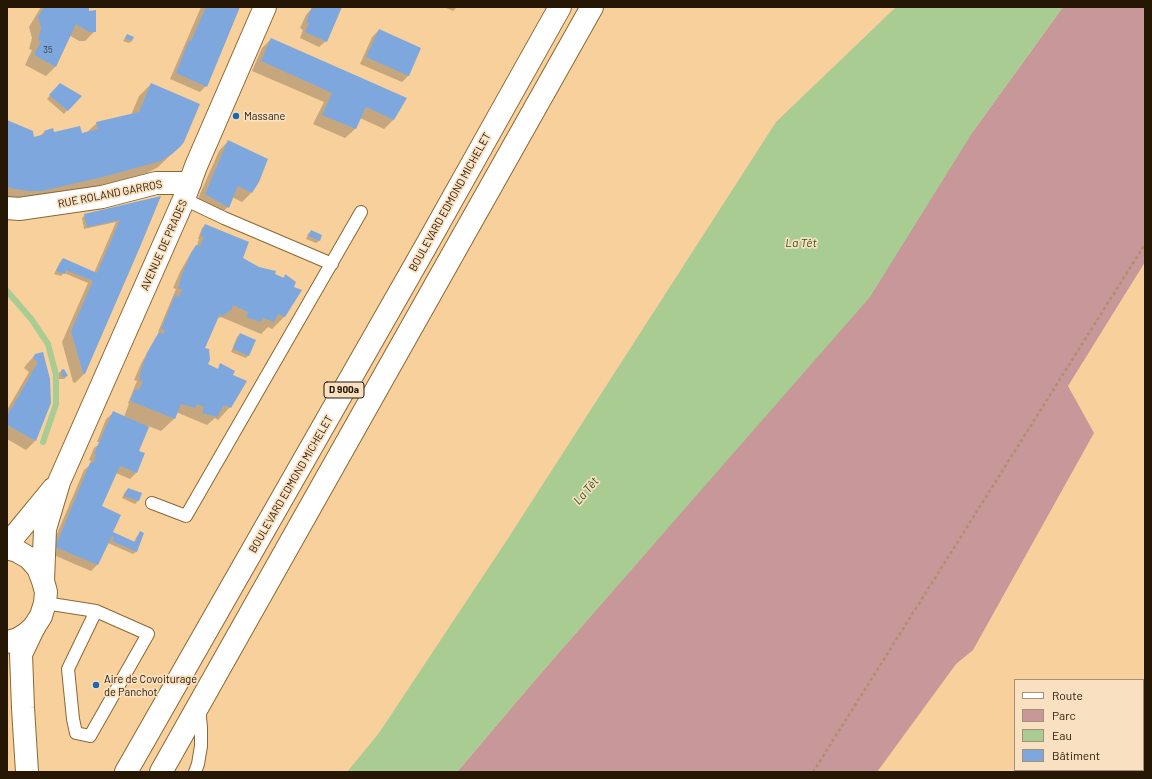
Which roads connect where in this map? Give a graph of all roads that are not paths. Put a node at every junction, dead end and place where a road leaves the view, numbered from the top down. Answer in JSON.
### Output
{"nodes":[{"id":1,"x":265,"y":7,"type":"edge"},
{"id":2,"x":560,"y":7,"type":"edge"},
{"id":3,"x":592,"y":7,"type":"edge"},
{"id":4,"x":187,"y":191,"type":"junction"},
{"id":5,"x":7,"y":208,"type":"edge"},
{"id":6,"x":362,"y":212,"type":"dead end"},
{"id":7,"x":332,"y":264,"type":"junction"},
{"id":8,"x":59,"y":482,"type":"junction"},
{"id":9,"x":152,"y":503,"type":"dead end"},
{"id":10,"x":7,"y":545,"type":"edge"},
{"id":11,"x":7,"y":548,"type":"edge"},
{"id":12,"x":43,"y":581,"type":"junction"},
{"id":13,"x":45,"y":603,"type":"junction"},
{"id":14,"x":96,"y":610,"type":"junction"},
{"id":15,"x":34,"y":627,"type":"junction"},
{"id":16,"x":7,"y":642,"type":"edge"},
{"id":17,"x":198,"y":706,"type":"junction"},
{"id":18,"x":27,"y":772,"type":"edge"},
{"id":19,"x":126,"y":772,"type":"edge"},
{"id":20,"x":161,"y":772,"type":"edge"},
{"id":21,"x":196,"y":772,"type":"edge"}],
"edges":[{"from":1,"to":4,"type":"main road","name":"AVENUE DE PRADES"},
{"from":2,"to":19,"type":"main road","name":"BOULEVARD EDMOND MICHELET","number":"D 900a"},
{"from":3,"to":17,"type":"main road","number":"D 900a"},
{"from":4,"to":5,"type":"main road","name":"RUE ROLAND GARROS"},
{"from":4,"to":7,"type":"lane"},
{"from":4,"to":8,"type":"main road","name":"AVENUE DE PRADES"},
{"from":6,"to":7,"type":"lane"},
{"from":7,"to":9,"type":"lane"},
{"from":8,"to":10,"type":"main road","name":"AVENUE DE PRADES"},
{"from":8,"to":12,"type":"main road","name":"AVENUE DE PRADES"},
{"from":11,"to":12,"type":"main road"},
{"from":12,"to":13,"type":"main road"},
{"from":13,"to":14,"type":"lane"},
{"from":13,"to":15,"type":"main road"},
{"from":14,"to":14,"type":"lane"},
{"from":15,"to":16,"type":"main road"},
{"from":15,"to":18,"type":"main road"},
{"from":17,"to":20,"type":"main road","number":"D 900a"},
{"from":17,"to":21,"type":"lane"}]}
